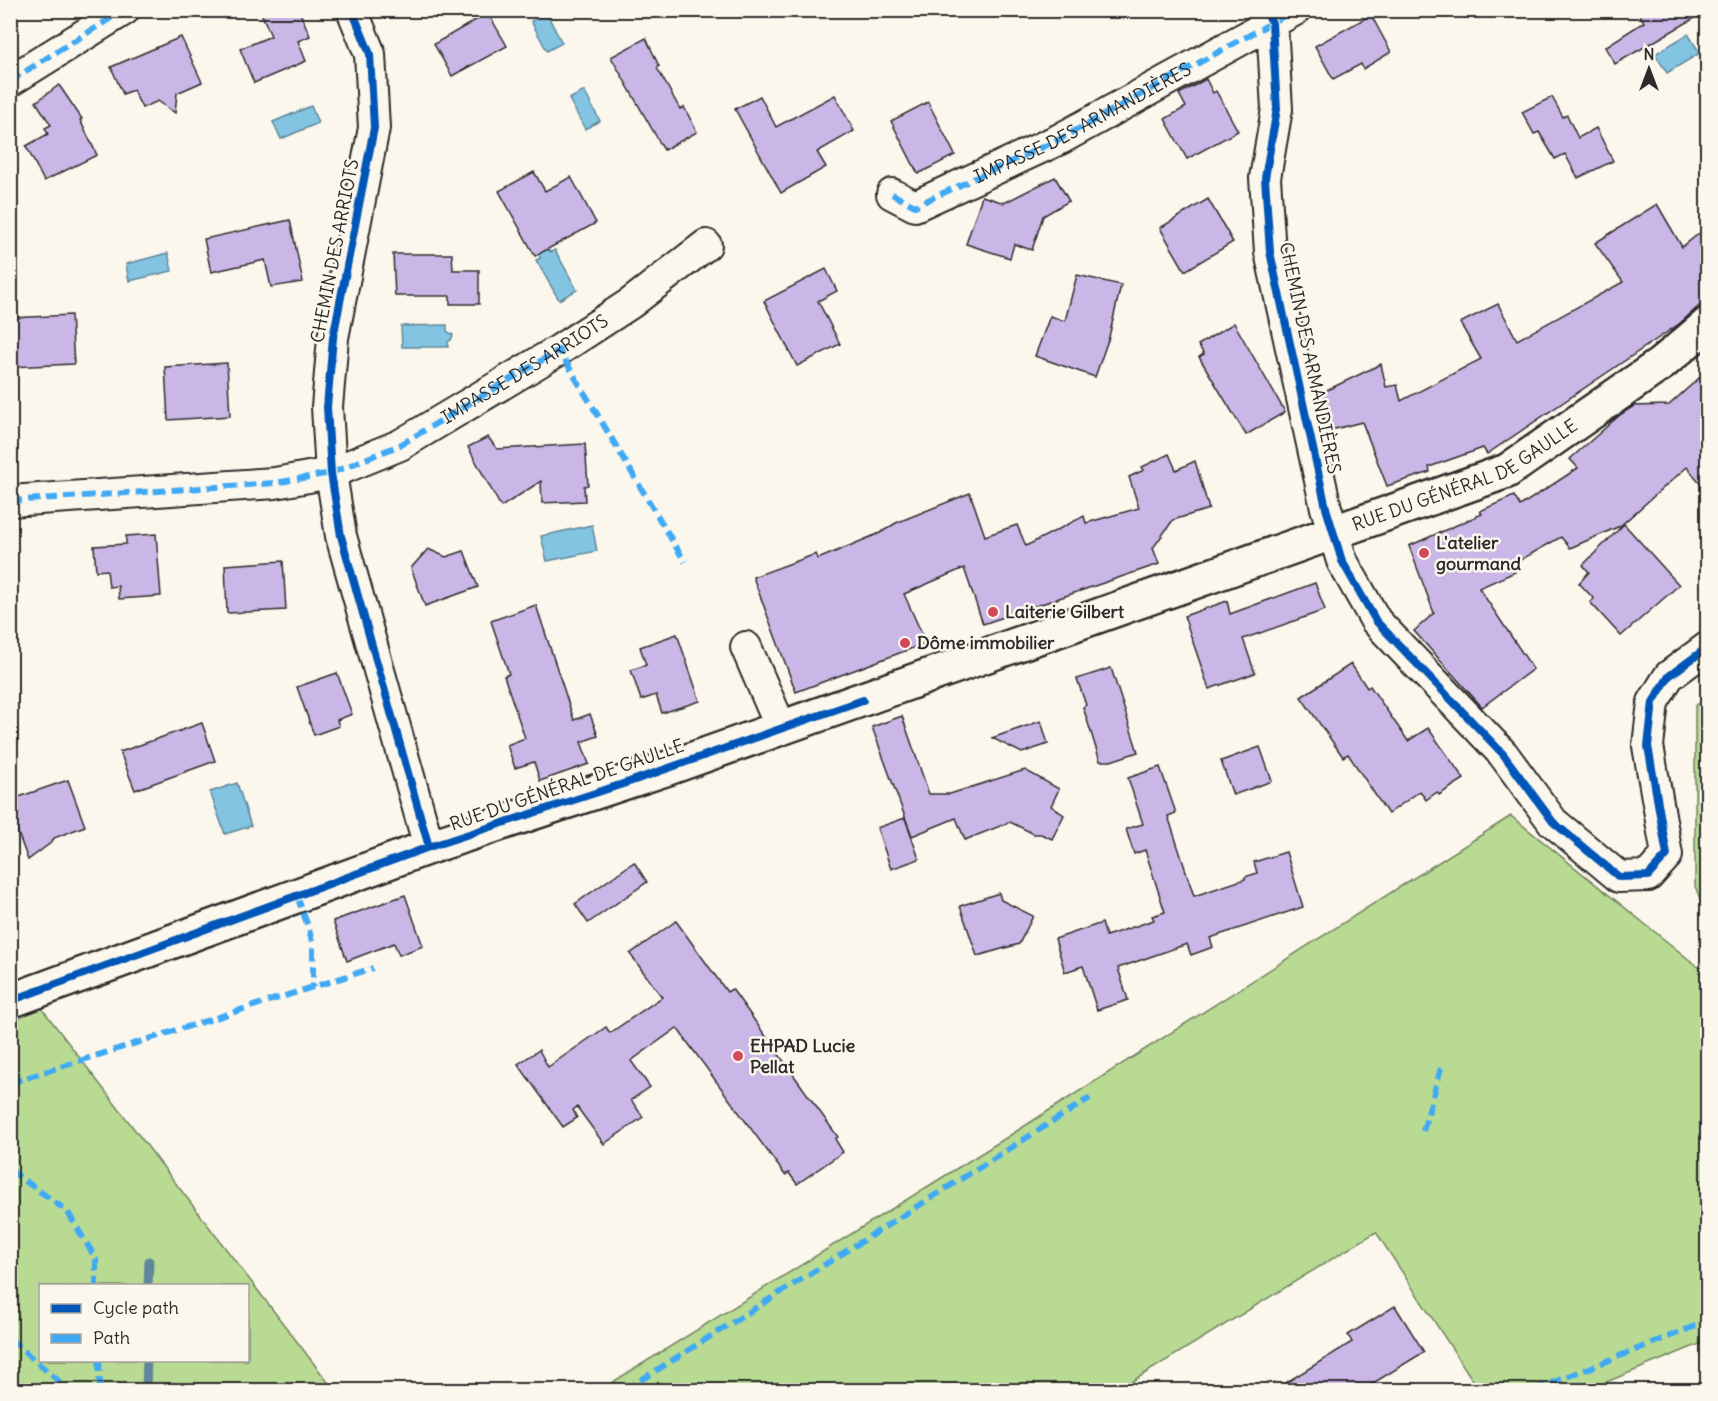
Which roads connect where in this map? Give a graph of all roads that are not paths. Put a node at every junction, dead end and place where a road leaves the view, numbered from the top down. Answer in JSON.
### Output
{"nodes":[{"id":1,"x":124,"y":10,"type":"edge"},
{"id":2,"x":352,"y":10,"type":"edge"},
{"id":3,"x":1277,"y":15,"type":"edge"},
{"id":4,"x":10,"y":81,"type":"edge"},
{"id":5,"x":892,"y":194,"type":"dead end"},
{"id":6,"x":706,"y":245,"type":"dead end"},
{"id":7,"x":1707,"y":324,"type":"edge"},
{"id":8,"x":331,"y":473,"type":"junction"},
{"id":9,"x":10,"y":501,"type":"edge"},
{"id":10,"x":1333,"y":533,"type":"junction"},
{"id":11,"x":746,"y":647,"type":"dead end"},
{"id":12,"x":1707,"y":647,"type":"edge"},
{"id":13,"x":781,"y":728,"type":"junction"},
{"id":14,"x":429,"y":847,"type":"junction"},
{"id":15,"x":10,"y":1001,"type":"edge"}],
"edges":[{"from":1,"to":4,"type":"street"},
{"from":2,"to":8,"type":"street","name":"CHEMIN DES ARRIOTS"},
{"from":3,"to":5,"type":"street","name":"IMPASSE DES ARMANDIÈRES"},
{"from":3,"to":10,"type":"street","name":"CHEMIN DES ARMANDIÈRES"},
{"from":6,"to":8,"type":"street","name":"IMPASSE DES ARRIOTS"},
{"from":7,"to":10,"type":"main road","name":"RUE DU GÉNÉRAL DE GAULLE"},
{"from":8,"to":9,"type":"street","name":"IMPASSE DES ARRIOTS"},
{"from":8,"to":14,"type":"street","name":"CHEMIN DES ARRIOTS"},
{"from":10,"to":12,"type":"street","name":"CHEMIN DES ARMANDIÈRES"},
{"from":10,"to":13,"type":"main road","name":"RUE DU GÉNÉRAL DE GAULLE"},
{"from":11,"to":13,"type":"street"},
{"from":13,"to":14,"type":"main road","name":"RUE DU GÉNÉRAL DE GAULLE"},
{"from":14,"to":15,"type":"main road","name":"RUE DU GÉNÉRAL DE GAULLE"}]}
